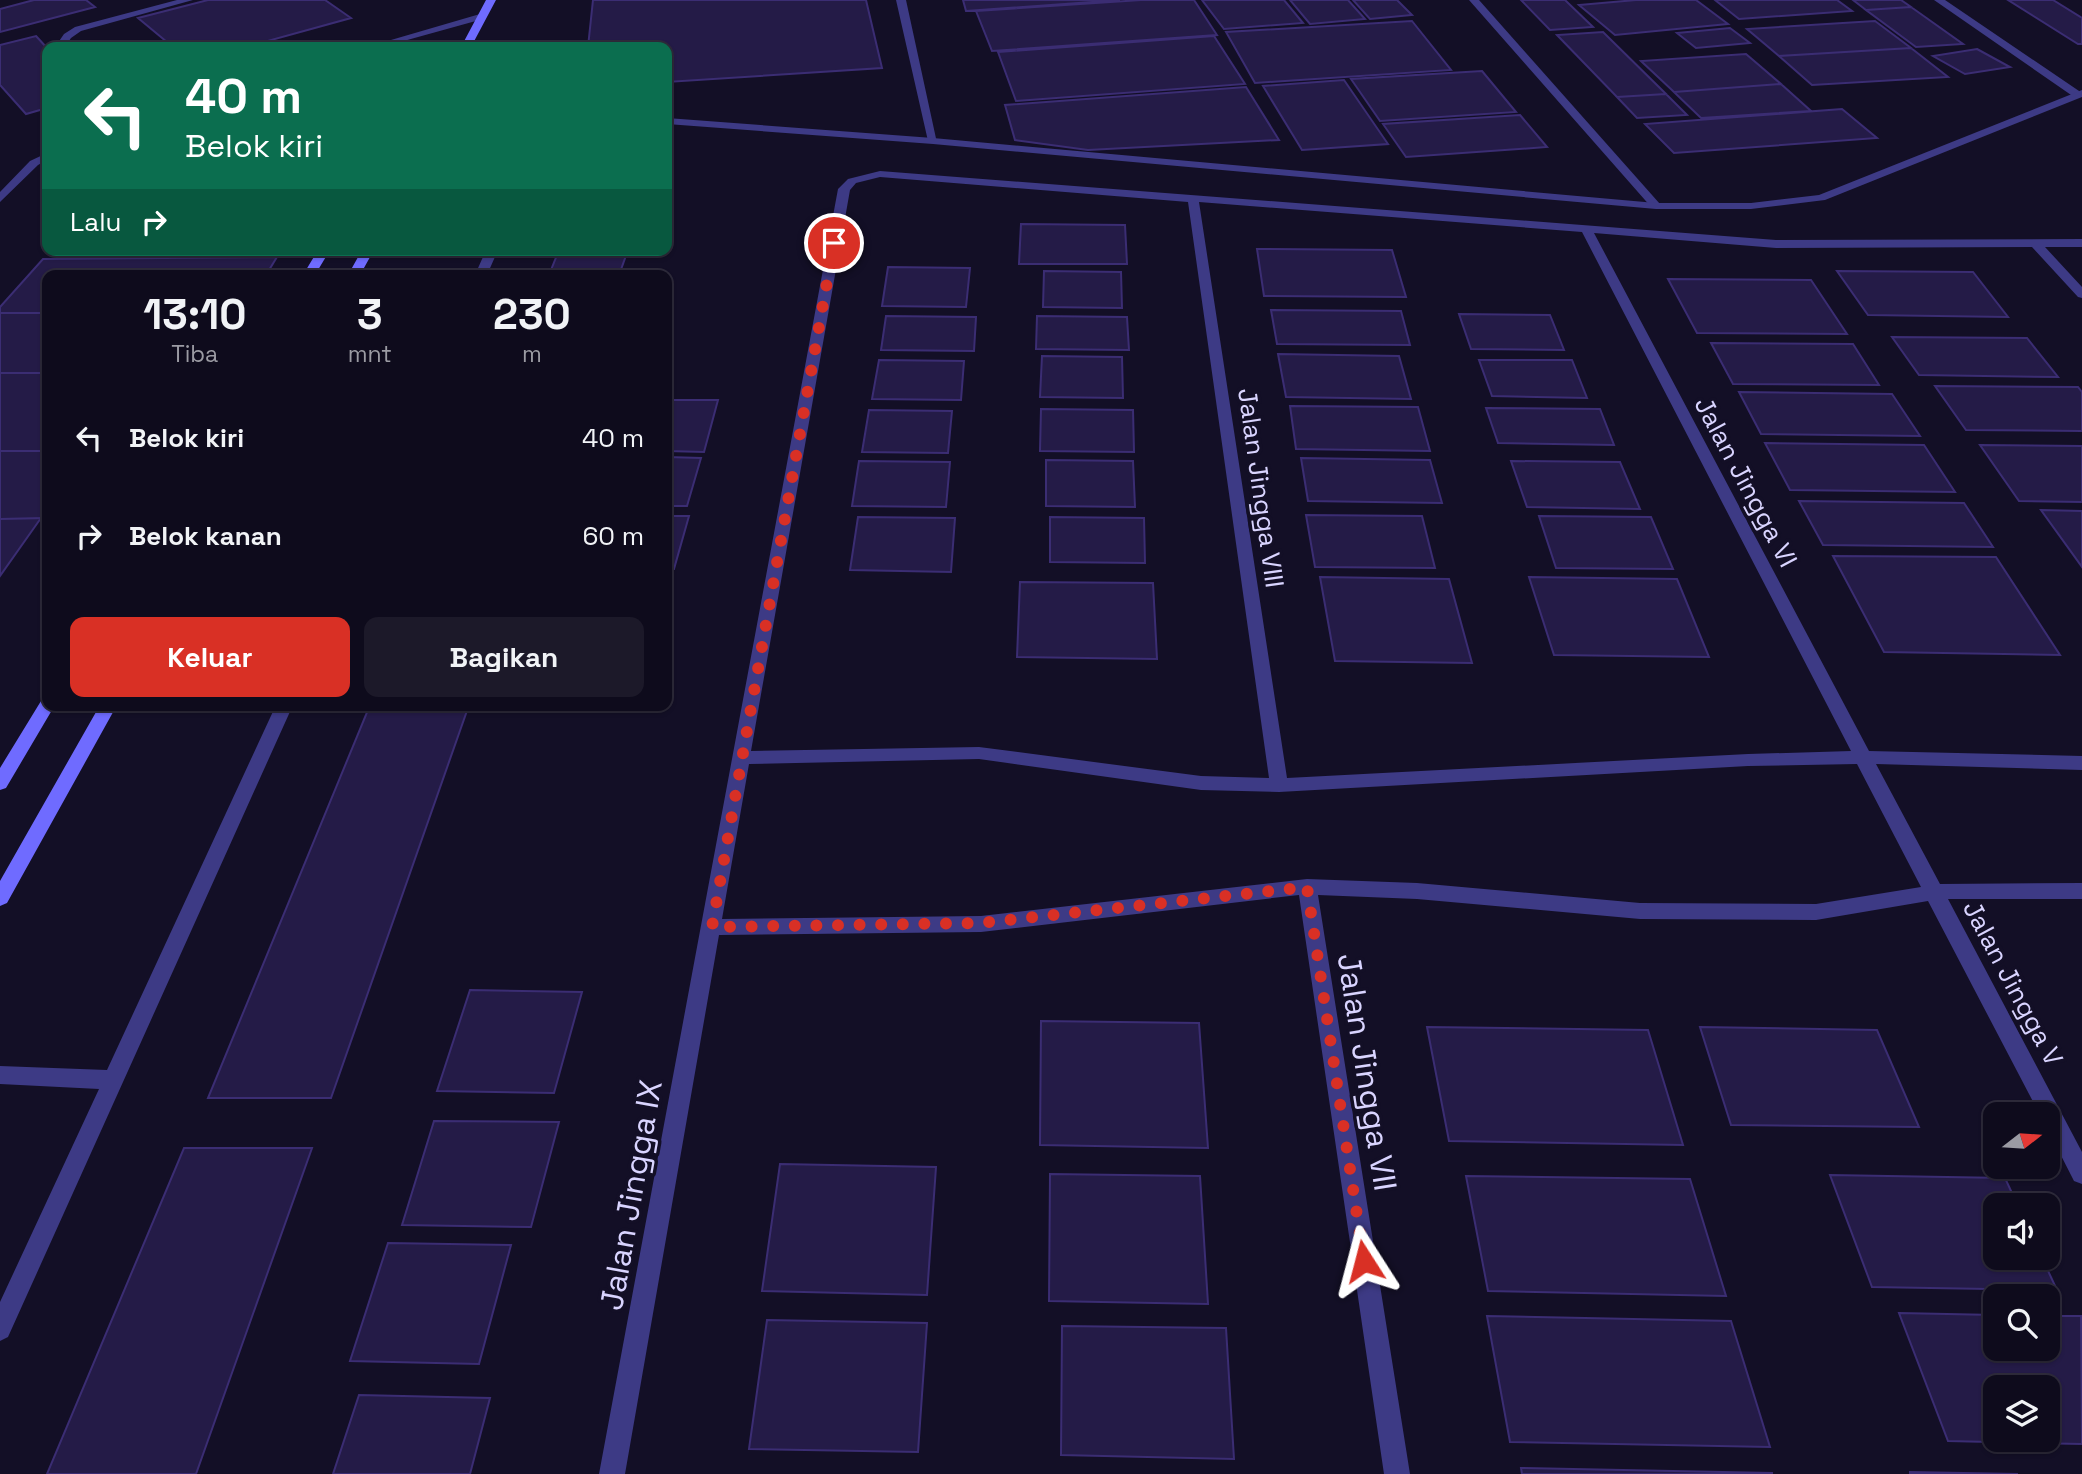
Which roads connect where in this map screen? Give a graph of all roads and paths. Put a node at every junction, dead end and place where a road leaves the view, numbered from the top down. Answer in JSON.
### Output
{"nodes":[{"id":1,"x":187,"y":0,"type":"edge"},
{"id":2,"x":491,"y":0,"type":"edge"},
{"id":3,"x":901,"y":0,"type":"edge"},
{"id":4,"x":1474,"y":0,"type":"edge"},
{"id":5,"x":1939,"y":0,"type":"edge"},
{"id":6,"x":480,"y":17,"type":"junction"},
{"id":7,"x":63,"y":42,"type":"edge"},
{"id":8,"x":390,"y":42,"type":"edge"},
{"id":9,"x":468,"y":42,"type":"edge"},
{"id":10,"x":2080,"y":94,"type":"edge"},
{"id":11,"x":672,"y":121,"type":"edge"},
{"id":12,"x":933,"y":141,"type":"junction"},
{"id":13,"x":42,"y":159,"type":"edge"},
{"id":14,"x":1193,"y":198,"type":"junction"},
{"id":15,"x":0,"y":199,"type":"edge"},
{"id":16,"x":1656,"y":206,"type":"junction"},
{"id":17,"x":1586,"y":229,"type":"junction"},
{"id":18,"x":2035,"y":243,"type":"junction"},
{"id":19,"x":2082,"y":243,"type":"edge"},
{"id":20,"x":2082,"y":294,"type":"edge"},
{"id":21,"x":43,"y":711,"type":"edge"},
{"id":22,"x":106,"y":711,"type":"edge"},
{"id":23,"x":282,"y":711,"type":"edge"},
{"id":24,"x":1863,"y":757,"type":"junction"},
{"id":25,"x":742,"y":758,"type":"junction"},
{"id":26,"x":2082,"y":763,"type":"edge"},
{"id":27,"x":0,"y":783,"type":"edge"},
{"id":28,"x":1279,"y":785,"type":"junction"},
{"id":29,"x":1307,"y":887,"type":"junction"},
{"id":30,"x":2082,"y":891,"type":"edge"},
{"id":31,"x":1934,"y":892,"type":"junction"},
{"id":32,"x":0,"y":898,"type":"edge"},
{"id":33,"x":712,"y":927,"type":"junction"},
{"id":34,"x":0,"y":1075,"type":"edge"},
{"id":35,"x":116,"y":1080,"type":"junction"},
{"id":36,"x":2082,"y":1174,"type":"edge"},
{"id":37,"x":0,"y":1329,"type":"edge"},
{"id":38,"x":612,"y":1474,"type":"edge"},
{"id":39,"x":1397,"y":1474,"type":"edge"}],
"edges":[{"from":1,"to":7,"type":"street"},
{"from":2,"to":6,"type":"main road"},
{"from":3,"to":12,"type":"street"},
{"from":4,"to":16,"type":"street"},
{"from":5,"to":10,"type":"street"},
{"from":6,"to":8,"type":"street"},
{"from":6,"to":9,"type":"main road"},
{"from":10,"to":16,"type":"street"},
{"from":11,"to":12,"type":"street"},
{"from":12,"to":16,"type":"street"},
{"from":13,"to":15,"type":"street"},
{"from":14,"to":17,"type":"street"},
{"from":14,"to":25,"type":"street","name":"Jalan Jingga IX"},
{"from":14,"to":28,"type":"street","name":"Jalan Jingga VIII"},
{"from":17,"to":18,"type":"street"},
{"from":17,"to":24,"type":"street","name":"Jalan Jingga VI"},
{"from":18,"to":19,"type":"street"},
{"from":18,"to":20,"type":"street"},
{"from":21,"to":27,"type":"main road"},
{"from":22,"to":32,"type":"main road"},
{"from":23,"to":35,"type":"street"},
{"from":24,"to":26,"type":"street"},
{"from":24,"to":28,"type":"street"},
{"from":24,"to":31,"type":"street","name":"Jalan Jingga VI"},
{"from":25,"to":28,"type":"street"},
{"from":25,"to":33,"type":"street","name":"Jalan Jingga IX"},
{"from":29,"to":31,"type":"street"},
{"from":29,"to":33,"type":"street"},
{"from":29,"to":39,"type":"street","name":"Jalan Jingga VII"},
{"from":30,"to":31,"type":"street"},
{"from":31,"to":36,"type":"street","name":"Jalan Jingga V"},
{"from":33,"to":38,"type":"street","name":"Jalan Jingga IX"},
{"from":34,"to":35,"type":"street"},
{"from":35,"to":37,"type":"street"}]}
